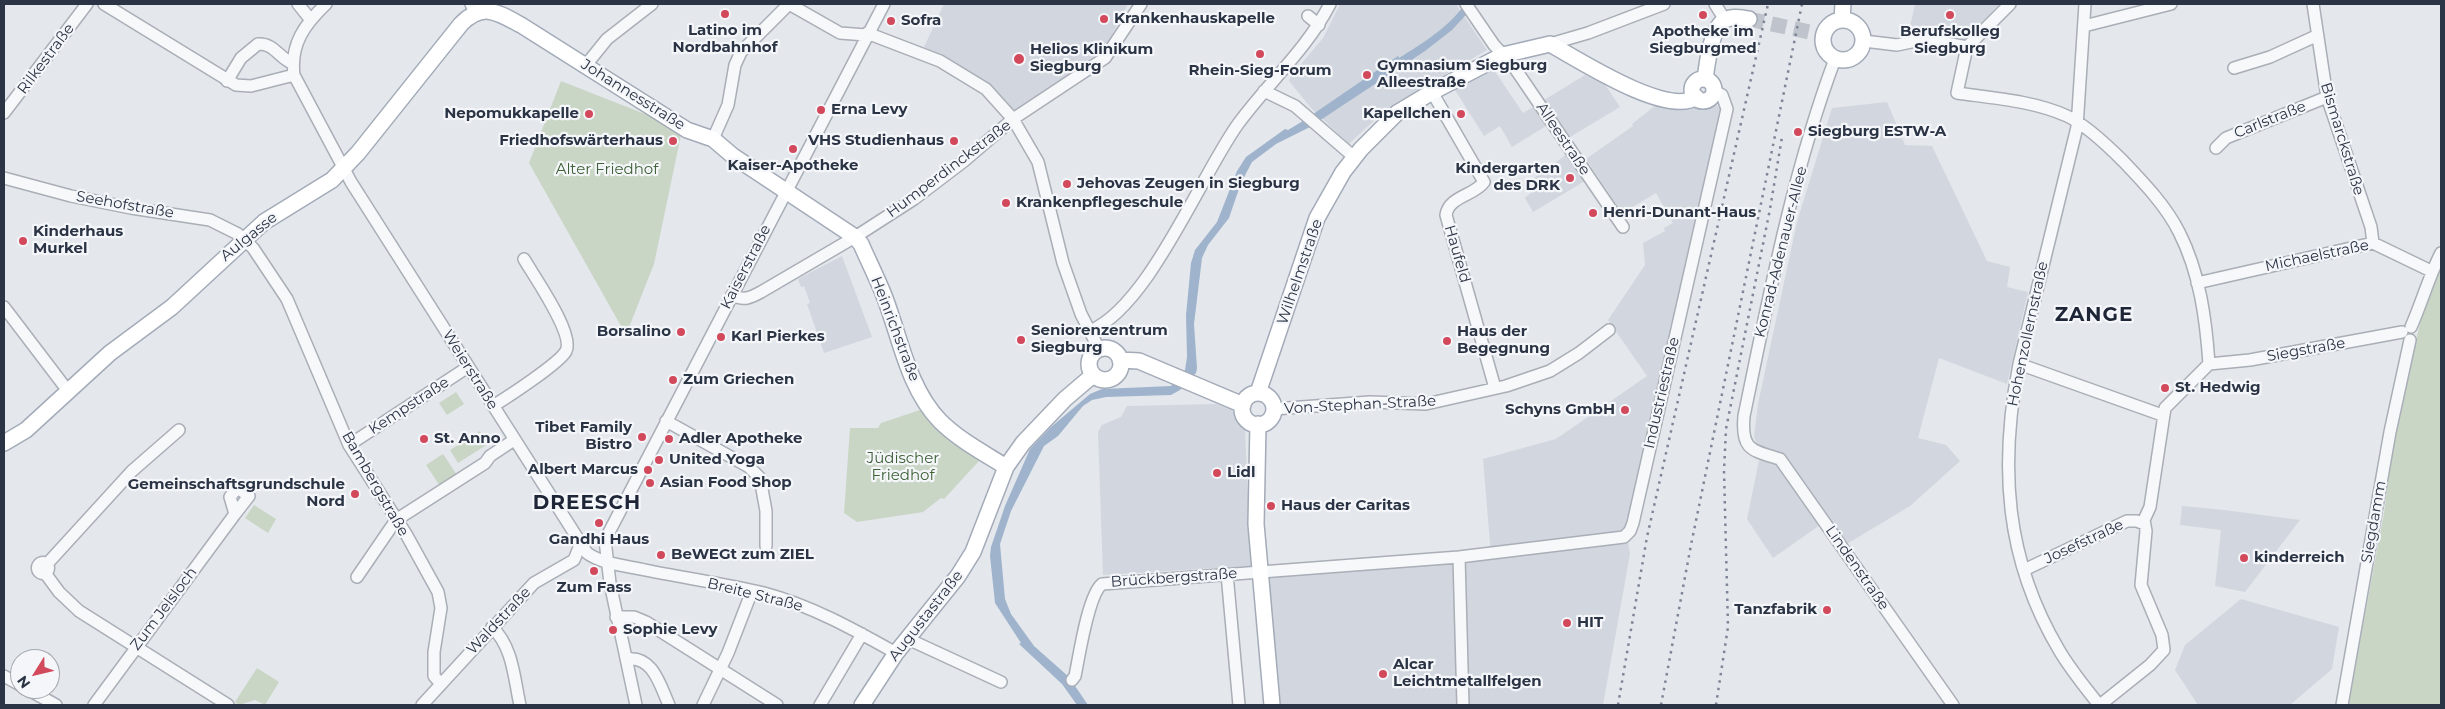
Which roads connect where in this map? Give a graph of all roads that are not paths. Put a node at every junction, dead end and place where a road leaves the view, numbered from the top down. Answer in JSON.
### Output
{"nodes":[{"id":1,"x":87,"y":4,"type":"edge"},
{"id":2,"x":104,"y":4,"type":"edge"},
{"id":3,"x":298,"y":4,"type":"edge"},
{"id":4,"x":326,"y":4,"type":"edge"},
{"id":5,"x":652,"y":4,"type":"edge"},
{"id":6,"x":789,"y":4,"type":"edge"},
{"id":7,"x":884,"y":4,"type":"edge"},
{"id":8,"x":1141,"y":4,"type":"edge"},
{"id":9,"x":1330,"y":4,"type":"edge"},
{"id":10,"x":1664,"y":4,"type":"edge"},
{"id":11,"x":1716,"y":4,"type":"edge"},
{"id":12,"x":1843,"y":4,"type":"edge"},
{"id":13,"x":2010,"y":4,"type":"edge"},
{"id":14,"x":2085,"y":4,"type":"edge"},
{"id":15,"x":2171,"y":4,"type":"edge"},
{"id":16,"x":2313,"y":4,"type":"edge"},
{"id":17,"x":1646,"y":6,"type":"edge"},
{"id":18,"x":1469,"y":7,"type":"edge"},
{"id":19,"x":481,"y":8,"type":"edge"},
{"id":20,"x":1308,"y":16,"type":"dead end"},
{"id":21,"x":310,"y":19,"type":"junction"},
{"id":22,"x":1749,"y":19,"type":"tunnel mouth"},
{"id":23,"x":1725,"y":20,"type":"junction"},
{"id":24,"x":1842,"y":20,"type":"junction"},
{"id":25,"x":1319,"y":25,"type":"junction"},
{"id":26,"x":2084,"y":26,"type":"junction"},
{"id":27,"x":1588,"y":33,"type":"junction"},
{"id":28,"x":866,"y":34,"type":"junction"},
{"id":29,"x":2316,"y":36,"type":"junction"},
{"id":30,"x":1864,"y":41,"type":"junction"},
{"id":31,"x":1550,"y":44,"type":"junction"},
{"id":32,"x":1967,"y":47,"type":"junction"},
{"id":33,"x":1504,"y":55,"type":"junction"},
{"id":34,"x":1835,"y":59,"type":"junction"},
{"id":35,"x":292,"y":62,"type":"junction"},
{"id":36,"x":1581,"y":62,"type":"junction"},
{"id":37,"x":586,"y":65,"type":"junction"},
{"id":38,"x":2234,"y":68,"type":"dead end"},
{"id":39,"x":294,"y":75,"type":"junction"},
{"id":40,"x":227,"y":81,"type":"junction"},
{"id":41,"x":1710,"y":85,"type":"junction"},
{"id":42,"x":1264,"y":91,"type":"junction"},
{"id":43,"x":1432,"y":92,"type":"junction"},
{"id":44,"x":2327,"y":98,"type":"junction"},
{"id":45,"x":4,"y":113,"type":"edge"},
{"id":46,"x":1013,"y":119,"type":"junction"},
{"id":47,"x":2077,"y":123,"type":"junction"},
{"id":48,"x":713,"y":139,"type":"junction"},
{"id":49,"x":2216,"y":148,"type":"dead end"},
{"id":50,"x":1354,"y":157,"type":"junction"},
{"id":51,"x":344,"y":169,"type":"junction"},
{"id":52,"x":4,"y":178,"type":"edge"},
{"id":53,"x":786,"y":190,"type":"junction"},
{"id":54,"x":1623,"y":228,"type":"dead end"},
{"id":55,"x":855,"y":237,"type":"junction"},
{"id":56,"x":244,"y":239,"type":"junction"},
{"id":57,"x":2373,"y":243,"type":"junction"},
{"id":58,"x":2441,"y":253,"type":"edge"},
{"id":59,"x":524,"y":259,"type":"dead end"},
{"id":60,"x":2431,"y":271,"type":"junction"},
{"id":61,"x":2197,"y":282,"type":"junction"},
{"id":62,"x":732,"y":296,"type":"junction"},
{"id":63,"x":4,"y":307,"type":"edge"},
{"id":64,"x":1608,"y":330,"type":"dead end"},
{"id":65,"x":1090,"y":331,"type":"junction"},
{"id":66,"x":2408,"y":333,"type":"junction"},
{"id":67,"x":1099,"y":349,"type":"junction"},
{"id":68,"x":1120,"y":360,"type":"junction"},
{"id":69,"x":2018,"y":364,"type":"junction"},
{"id":70,"x":2209,"y":364,"type":"junction"},
{"id":71,"x":468,"y":367,"type":"junction"},
{"id":72,"x":1092,"y":376,"type":"junction"},
{"id":73,"x":1495,"y":388,"type":"junction"},
{"id":74,"x":68,"y":391,"type":"junction"},
{"id":75,"x":1258,"y":393,"type":"junction"},
{"id":76,"x":493,"y":406,"type":"junction"},
{"id":77,"x":1243,"y":406,"type":"junction"},
{"id":78,"x":1274,"y":409,"type":"junction"},
{"id":79,"x":2162,"y":415,"type":"junction"},
{"id":80,"x":666,"y":422,"type":"junction"},
{"id":81,"x":1258,"y":424,"type":"junction"},
{"id":82,"x":178,"y":430,"type":"dead end"},
{"id":83,"x":514,"y":440,"type":"junction"},
{"id":84,"x":4,"y":443,"type":"edge"},
{"id":85,"x":349,"y":445,"type":"junction"},
{"id":86,"x":1749,"y":447,"type":"joint"},
{"id":87,"x":1006,"y":468,"type":"junction"},
{"id":88,"x":235,"y":514,"type":"dead end"},
{"id":89,"x":396,"y":520,"type":"junction"},
{"id":90,"x":2144,"y":524,"type":"junction"},
{"id":91,"x":580,"y":545,"type":"junction"},
{"id":92,"x":766,"y":546,"type":"dead end"},
{"id":93,"x":1459,"y":556,"type":"junction"},
{"id":94,"x":606,"y":560,"type":"junction"},
{"id":95,"x":2024,"y":570,"type":"junction"},
{"id":96,"x":1260,"y":573,"type":"junction"},
{"id":97,"x":1227,"y":574,"type":"junction"},
{"id":98,"x":357,"y":577,"type":"dead end"},
{"id":99,"x":752,"y":590,"type":"junction"},
{"id":100,"x":616,"y":617,"type":"junction"},
{"id":101,"x":492,"y":627,"type":"junction"},
{"id":102,"x":862,"y":634,"type":"junction"},
{"id":103,"x":908,"y":639,"type":"junction"},
{"id":104,"x":136,"y":645,"type":"junction"},
{"id":105,"x":896,"y":653,"type":"junction"},
{"id":106,"x":626,"y":659,"type":"junction"},
{"id":107,"x":721,"y":669,"type":"junction"},
{"id":108,"x":1072,"y":680,"type":"dead end"},
{"id":109,"x":1001,"y":682,"type":"dead end"},
{"id":110,"x":440,"y":684,"type":"junction"},
{"id":111,"x":94,"y":705,"type":"edge"},
{"id":112,"x":228,"y":705,"type":"edge"},
{"id":113,"x":422,"y":705,"type":"edge"},
{"id":114,"x":520,"y":705,"type":"edge"},
{"id":115,"x":636,"y":705,"type":"edge"},
{"id":116,"x":669,"y":705,"type":"edge"},
{"id":117,"x":703,"y":705,"type":"edge"},
{"id":118,"x":777,"y":705,"type":"edge"},
{"id":119,"x":820,"y":705,"type":"edge"},
{"id":120,"x":862,"y":705,"type":"edge"},
{"id":121,"x":1240,"y":705,"type":"edge"},
{"id":122,"x":1272,"y":705,"type":"edge"},
{"id":123,"x":1463,"y":705,"type":"edge"},
{"id":124,"x":1953,"y":705,"type":"edge"},
{"id":125,"x":2099,"y":705,"type":"edge"},
{"id":126,"x":2342,"y":705,"type":"edge"}],
"edges":[{"from":1,"to":45,"type":"street","name":"Rilkestraße"},
{"from":2,"to":40,"type":"street"},
{"from":3,"to":21,"type":"street"},
{"from":4,"to":21,"type":"street"},
{"from":5,"to":37,"type":"street"},
{"from":6,"to":28,"type":"street"},
{"from":6,"to":48,"type":"street"},
{"from":7,"to":28,"type":"street","name":"Kaiserstraße"},
{"from":8,"to":46,"type":"street","name":"Humperdinckstraße"},
{"from":9,"to":25,"type":"street"},
{"from":10,"to":17,"type":"street","name":"Wilhelmstraße"},
{"from":11,"to":23,"type":"street"},
{"from":12,"to":24,"type":"main road"},
{"from":13,"to":32,"type":"street"},
{"from":14,"to":26,"type":"street","name":"Hohenzollernstraße"},
{"from":15,"to":26,"type":"street"},
{"from":16,"to":29,"type":"street","name":"Bismarckstraße"},
{"from":17,"to":27,"type":"street","name":"Wilhelmstraße"},
{"from":18,"to":33,"type":"street","name":"Alleestraße"},
{"from":19,"to":37,"type":"main road","name":"Johannesstraße"},
{"from":19,"to":51,"type":"main road","name":"Aulgasse"},
{"from":20,"to":25,"type":"street"},
{"from":21,"to":35,"type":"street"},
{"from":22,"to":23,"type":"main road"},
{"from":23,"to":41,"type":"main road"},
{"from":24,"to":30,"type":"main road"},
{"from":24,"to":34,"type":"main road"},
{"from":25,"to":42,"type":"street"},
{"from":26,"to":47,"type":"street","name":"Hohenzollernstraße"},
{"from":27,"to":31,"type":"street","name":"Wilhelmstraße"},
{"from":27,"to":36,"type":"street"},
{"from":28,"to":46,"type":"street"},
{"from":28,"to":53,"type":"street","name":"Kaiserstraße"},
{"from":29,"to":38,"type":"street"},
{"from":29,"to":44,"type":"street","name":"Bismarckstraße"},
{"from":30,"to":32,"type":"street"},
{"from":30,"to":34,"type":"main road"},
{"from":31,"to":33,"type":"main road","name":"Wilhelmstraße"},
{"from":31,"to":36,"type":"main road"},
{"from":32,"to":47,"type":"street"},
{"from":33,"to":43,"type":"main road","name":"Wilhelmstraße"},
{"from":33,"to":54,"type":"street","name":"Alleestraße"},
{"from":34,"to":86,"type":"street","name":"Konrad-Adenauer-Allee"},
{"from":35,"to":39,"type":"street","name":"Weierstraße"},
{"from":35,"to":40,"type":"street"},
{"from":36,"to":41,"type":"main road"},
{"from":37,"to":48,"type":"main road","name":"Johannesstraße"},
{"from":39,"to":40,"type":"street"},
{"from":39,"to":51,"type":"street","name":"Weierstraße"},
{"from":41,"to":93,"type":"street","name":"Industriestraße"},
{"from":42,"to":50,"type":"street"},
{"from":42,"to":65,"type":"street"},
{"from":43,"to":50,"type":"main road","name":"Wilhelmstraße"},
{"from":43,"to":73,"type":"street","name":"Haufeld"},
{"from":44,"to":49,"type":"street","name":"Carlstraße"},
{"from":44,"to":57,"type":"street","name":"Bismarckstraße"},
{"from":46,"to":55,"type":"street","name":"Humperdinckstraße"},
{"from":46,"to":65,"type":"street"},
{"from":47,"to":61,"type":"street"},
{"from":47,"to":69,"type":"street","name":"Hohenzollernstraße"},
{"from":48,"to":53,"type":"main road","name":"Johannesstraße"},
{"from":50,"to":75,"type":"main road","name":"Wilhelmstraße"},
{"from":51,"to":56,"type":"main road","name":"Aulgasse"},
{"from":51,"to":71,"type":"street","name":"Weierstraße"},
{"from":52,"to":56,"type":"street","name":"Seehofstraße"},
{"from":53,"to":55,"type":"main road","name":"Heinrichstraße"},
{"from":53,"to":62,"type":"street","name":"Kaiserstraße"},
{"from":55,"to":62,"type":"street","name":"Humperdinckstraße"},
{"from":55,"to":87,"type":"main road","name":"Heinrichstraße"},
{"from":56,"to":74,"type":"main road","name":"Aulgasse"},
{"from":56,"to":85,"type":"street","name":"Bambergstraße"},
{"from":57,"to":60,"type":"street","name":"Michaelstraße"},
{"from":57,"to":61,"type":"street","name":"Michaelstraße"},
{"from":58,"to":60,"type":"street"},
{"from":59,"to":76,"type":"street"},
{"from":60,"to":66,"type":"street"},
{"from":61,"to":70,"type":"street"},
{"from":62,"to":80,"type":"street","name":"Kaiserstraße"},
{"from":63,"to":74,"type":"street"},
{"from":64,"to":73,"type":"street","name":"Von-Stephan-Straße"},
{"from":65,"to":67,"type":"street"},
{"from":66,"to":70,"type":"street","name":"Siegstraße"},
{"from":66,"to":126,"type":"street","name":"Siegdamm"},
{"from":67,"to":68,"type":"main road"},
{"from":67,"to":72,"type":"main road"},
{"from":68,"to":72,"type":"main road"},
{"from":68,"to":77,"type":"main road"},
{"from":69,"to":79,"type":"street"},
{"from":69,"to":95,"type":"street","name":"Hohenzollernstraße"},
{"from":70,"to":79,"type":"street"},
{"from":71,"to":76,"type":"street","name":"Weierstraße"},
{"from":71,"to":85,"type":"street","name":"Kempstraße"},
{"from":72,"to":87,"type":"main road","name":"Augustastraße"},
{"from":73,"to":78,"type":"street","name":"Von-Stephan-Straße"},
{"from":74,"to":84,"type":"main road","name":"Aulgasse"},
{"from":75,"to":77,"type":"main road"},
{"from":75,"to":78,"type":"main road"},
{"from":76,"to":83,"type":"street","name":"Weierstraße"},
{"from":77,"to":81,"type":"main road"},
{"from":78,"to":81,"type":"main road"},
{"from":79,"to":90,"type":"street"},
{"from":80,"to":92,"type":"street"},
{"from":80,"to":94,"type":"street","name":"Kaiserstraße"},
{"from":81,"to":96,"type":"main road"},
{"from":82,"to":104,"type":"street"},
{"from":83,"to":89,"type":"street"},
{"from":83,"to":91,"type":"street","name":"Weierstraße"},
{"from":85,"to":89,"type":"street","name":"Bambergstraße"},
{"from":86,"to":124,"type":"street","name":"Lindenstraße"},
{"from":87,"to":103,"type":"main road","name":"Augustastraße"},
{"from":88,"to":104,"type":"street","name":"Zum Jelsloch"},
{"from":89,"to":98,"type":"street"},
{"from":89,"to":110,"type":"street","name":"Bambergstraße"},
{"from":90,"to":95,"type":"street","name":"Josefstraße"},
{"from":90,"to":125,"type":"street"},
{"from":91,"to":94,"type":"street","name":"Weierstraße"},
{"from":91,"to":101,"type":"street","name":"Waldstraße"},
{"from":93,"to":96,"type":"street","name":"Industriestraße"},
{"from":93,"to":123,"type":"street"},
{"from":94,"to":99,"type":"street","name":"Breite Straße"},
{"from":94,"to":100,"type":"street","name":"Kaiserstraße"},
{"from":95,"to":125,"type":"street","name":"Hohenzollernstraße"},
{"from":96,"to":97,"type":"street","name":"Brückbergstraße"},
{"from":96,"to":122,"type":"main road"},
{"from":97,"to":108,"type":"street","name":"Brückbergstraße"},
{"from":97,"to":121,"type":"street"},
{"from":99,"to":102,"type":"street","name":"Breite Straße"},
{"from":99,"to":107,"type":"street"},
{"from":100,"to":106,"type":"street","name":"Kaiserstraße"},
{"from":100,"to":107,"type":"street"},
{"from":101,"to":110,"type":"street","name":"Waldstraße"},
{"from":101,"to":114,"type":"street"},
{"from":102,"to":105,"type":"street","name":"Breite Straße"},
{"from":102,"to":119,"type":"street"},
{"from":103,"to":105,"type":"main road","name":"Augustastraße"},
{"from":103,"to":109,"type":"street"},
{"from":104,"to":111,"type":"street","name":"Zum Jelsloch"},
{"from":104,"to":112,"type":"street"},
{"from":105,"to":120,"type":"main road","name":"Augustastraße"},
{"from":106,"to":115,"type":"street","name":"Kaiserstraße"},
{"from":106,"to":116,"type":"street"},
{"from":107,"to":117,"type":"street"},
{"from":107,"to":118,"type":"street"},
{"from":110,"to":113,"type":"street","name":"Waldstraße"}]}
